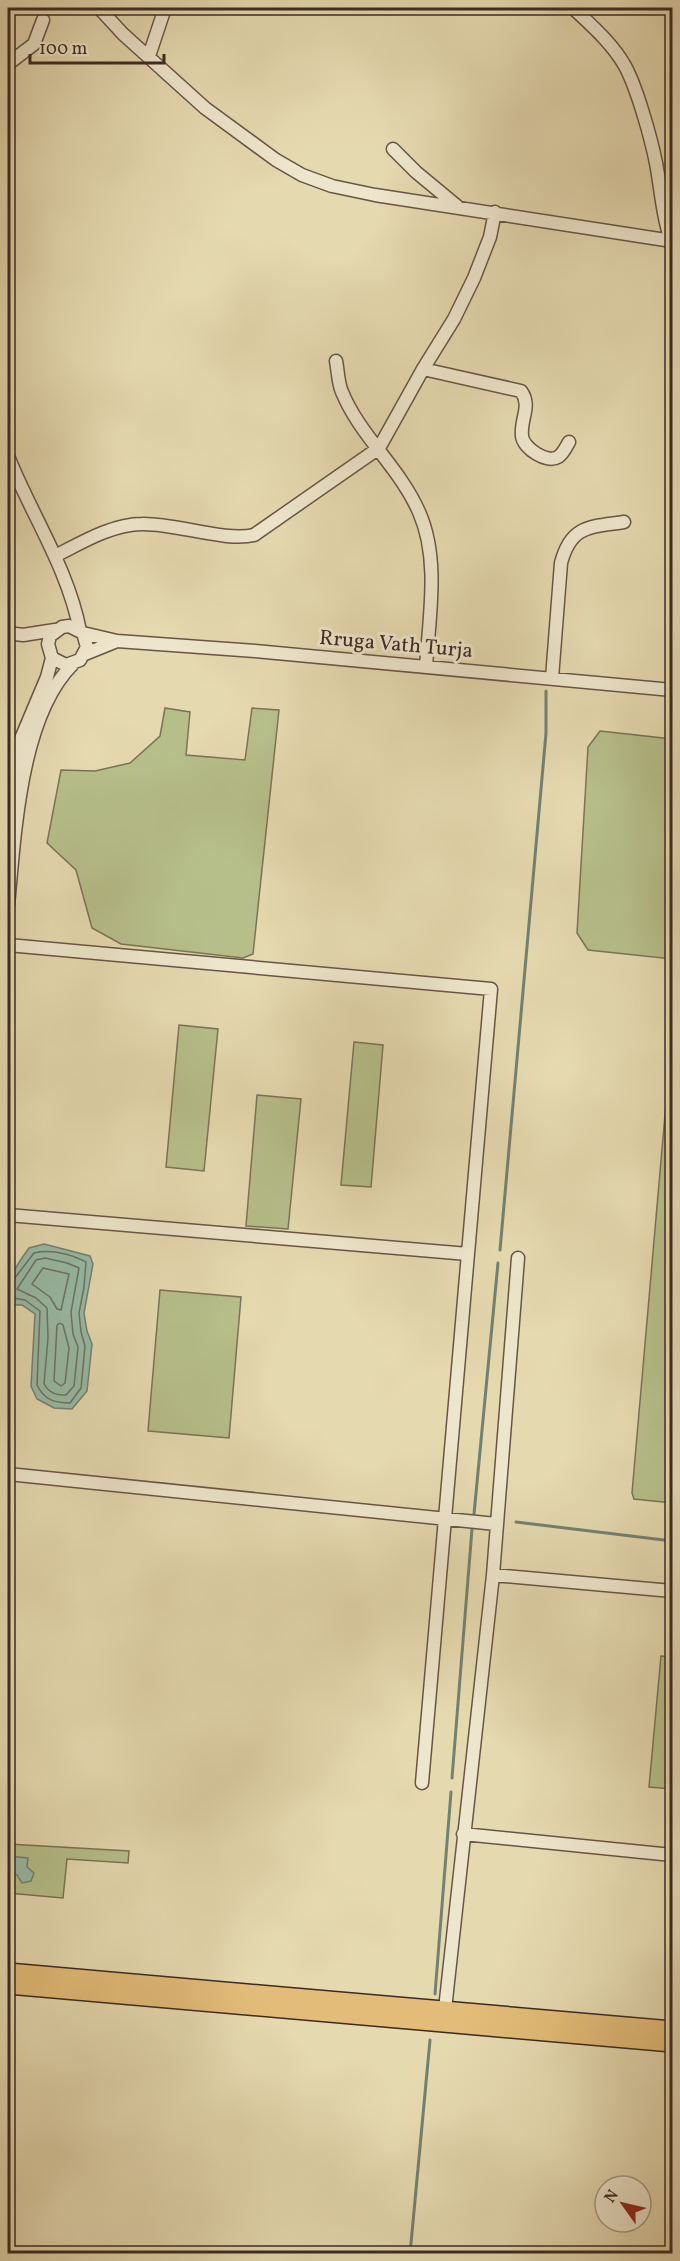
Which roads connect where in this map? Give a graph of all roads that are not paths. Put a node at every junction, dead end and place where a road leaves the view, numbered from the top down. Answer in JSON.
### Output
{"nodes":[{"id":1,"x":99,"y":8,"type":"edge"},
{"id":2,"x":165,"y":8,"type":"edge"},
{"id":3,"x":573,"y":8,"type":"edge"},
{"id":4,"x":43,"y":20,"type":"dead end"},
{"id":5,"x":149,"y":56,"type":"junction"},
{"id":6,"x":8,"y":64,"type":"edge"},
{"id":7,"x":393,"y":149,"type":"dead end"},
{"id":8,"x":457,"y":207,"type":"junction"},
{"id":9,"x":495,"y":212,"type":"junction"},
{"id":10,"x":672,"y":241,"type":"edge"},
{"id":11,"x":336,"y":361,"type":"dead end"},
{"id":12,"x":423,"y":369,"type":"junction"},
{"id":13,"x":569,"y":442,"type":"dead end"},
{"id":14,"x":379,"y":448,"type":"junction"},
{"id":15,"x":8,"y":456,"type":"edge"},
{"id":16,"x":624,"y":522,"type":"dead end"},
{"id":17,"x":55,"y":556,"type":"junction"},
{"id":18,"x":70,"y":596,"type":"junction"},
{"id":19,"x":57,"y":629,"type":"junction"},
{"id":20,"x":81,"y":632,"type":"junction"},
{"id":21,"x":8,"y":633,"type":"edge"},
{"id":22,"x":23,"y":635,"type":"junction"},
{"id":23,"x":117,"y":641,"type":"junction"},
{"id":24,"x":85,"y":654,"type":"junction"},
{"id":25,"x":51,"y":655,"type":"junction"},
{"id":26,"x":73,"y":664,"type":"junction"},
{"id":27,"x":426,"y":667,"type":"junction"},
{"id":28,"x":552,"y":678,"type":"junction"},
{"id":29,"x":672,"y":690,"type":"edge"},
{"id":30,"x":8,"y":792,"type":"edge"},
{"id":31,"x":8,"y":905,"type":"edge"},
{"id":32,"x":8,"y":945,"type":"edge"},
{"id":33,"x":8,"y":1215,"type":"edge"},
{"id":34,"x":468,"y":1254,"type":"junction"},
{"id":35,"x":518,"y":1258,"type":"dead end"},
{"id":36,"x":8,"y":1474,"type":"edge"},
{"id":37,"x":446,"y":1519,"type":"junction"},
{"id":38,"x":496,"y":1524,"type":"junction"},
{"id":39,"x":493,"y":1575,"type":"junction"},
{"id":40,"x":672,"y":1591,"type":"edge"},
{"id":41,"x":423,"y":1783,"type":"dead end"},
{"id":42,"x":463,"y":1834,"type":"junction"},
{"id":43,"x":672,"y":1855,"type":"edge"},
{"id":44,"x":8,"y":1971,"type":"edge"},
{"id":45,"x":8,"y":1986,"type":"edge"},
{"id":46,"x":445,"y":2009,"type":"junction"},
{"id":47,"x":672,"y":2030,"type":"edge"},
{"id":48,"x":672,"y":2044,"type":"edge"}],
"edges":[{"from":1,"to":5,"type":"street"},
{"from":2,"to":5,"type":"street"},
{"from":3,"to":10,"type":"street"},
{"from":4,"to":6,"type":"street"},
{"from":5,"to":8,"type":"street"},
{"from":7,"to":8,"type":"street"},
{"from":8,"to":9,"type":"street"},
{"from":9,"to":10,"type":"street"},
{"from":9,"to":12,"type":"street"},
{"from":11,"to":14,"type":"street"},
{"from":12,"to":13,"type":"street"},
{"from":12,"to":14,"type":"street"},
{"from":14,"to":17,"type":"street"},
{"from":14,"to":27,"type":"street"},
{"from":15,"to":17,"type":"street"},
{"from":16,"to":28,"type":"street"},
{"from":17,"to":18,"type":"street"},
{"from":18,"to":19,"type":"street"},
{"from":18,"to":20,"type":"street"},
{"from":19,"to":20,"type":"street","name":"Rruga Vath Turja"},
{"from":19,"to":22,"type":"street","name":"Rruga Vath Turja"},
{"from":19,"to":25,"type":"street"},
{"from":20,"to":23,"type":"street","name":"Rruga Vath Turja"},
{"from":20,"to":24,"type":"street"},
{"from":21,"to":22,"type":"street","name":"Rruga Vath Turja"},
{"from":22,"to":25,"type":"street","name":"Rruga Vath Turja"},
{"from":23,"to":24,"type":"street","name":"Rruga Vath Turja"},
{"from":23,"to":27,"type":"street","name":"Rruga Vath Turja"},
{"from":24,"to":26,"type":"street","name":"Rruga Vath Turja"},
{"from":25,"to":26,"type":"street","name":"Rruga Vath Turja"},
{"from":25,"to":30,"type":"street"},
{"from":26,"to":31,"type":"street"},
{"from":27,"to":28,"type":"street","name":"Rruga Vath Turja"},
{"from":28,"to":29,"type":"street","name":"Rruga Vath Turja"},
{"from":32,"to":34,"type":"street"},
{"from":33,"to":34,"type":"street"},
{"from":34,"to":37,"type":"street"},
{"from":35,"to":38,"type":"street"},
{"from":36,"to":37,"type":"street"},
{"from":37,"to":38,"type":"street"},
{"from":37,"to":41,"type":"street"},
{"from":38,"to":39,"type":"street"},
{"from":39,"to":40,"type":"street"},
{"from":39,"to":42,"type":"street"},
{"from":42,"to":43,"type":"street"},
{"from":42,"to":46,"type":"street"},
{"from":44,"to":46,"type":"main road"},
{"from":45,"to":48,"type":"main road"},
{"from":46,"to":47,"type":"main road"}]}
